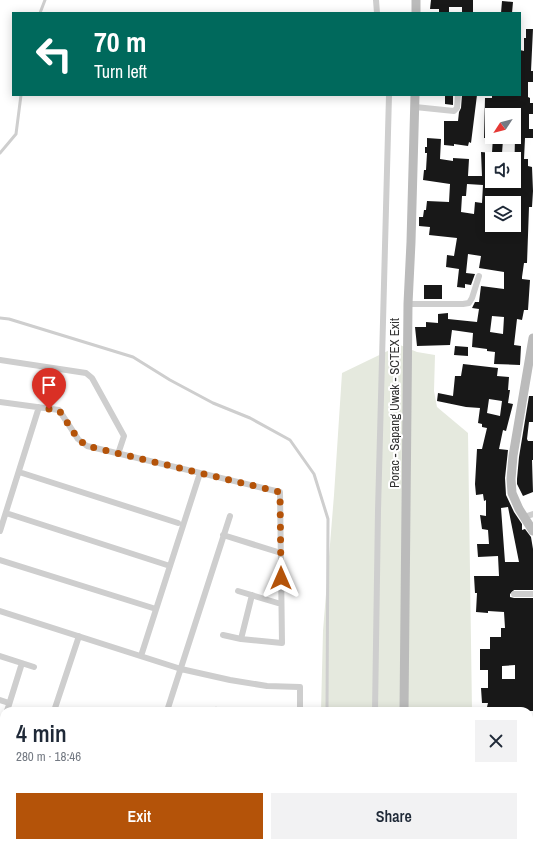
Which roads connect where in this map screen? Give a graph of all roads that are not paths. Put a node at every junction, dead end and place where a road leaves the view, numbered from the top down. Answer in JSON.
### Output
{"nodes":[{"id":1,"x":46,"y":0,"type":"edge"},
{"id":2,"x":376,"y":0,"type":"edge"},
{"id":3,"x":416,"y":0,"type":"edge"},
{"id":4,"x":40,"y":12,"type":"edge"},
{"id":5,"x":377,"y":12,"type":"edge"},
{"id":6,"x":416,"y":12,"type":"edge"},
{"id":7,"x":21,"y":96,"type":"edge"},
{"id":8,"x":389,"y":96,"type":"edge"},
{"id":9,"x":415,"y":96,"type":"edge"},
{"id":10,"x":458,"y":96,"type":"edge"},
{"id":11,"x":415,"y":107,"type":"junction"},
{"id":12,"x":0,"y":153,"type":"edge"},
{"id":13,"x":479,"y":276,"type":"dead end"},
{"id":14,"x":408,"y":304,"type":"junction"},
{"id":15,"x":0,"y":318,"type":"edge"},
{"id":16,"x":533,"y":338,"type":"edge"},
{"id":17,"x":0,"y":360,"type":"edge"},
{"id":18,"x":0,"y":402,"type":"edge"},
{"id":19,"x":40,"y":407,"type":"junction"},
{"id":20,"x":118,"y":454,"type":"junction"},
{"id":21,"x":19,"y":472,"type":"junction"},
{"id":22,"x":200,"y":473,"type":"junction"},
{"id":23,"x":6,"y":513,"type":"junction"},
{"id":24,"x":533,"y":514,"type":"edge"},
{"id":25,"x":230,"y":516,"type":"dead end"},
{"id":26,"x":524,"y":517,"type":"junction"},
{"id":27,"x":178,"y":523,"type":"dead end"},
{"id":28,"x":0,"y":531,"type":"edge"},
{"id":29,"x":533,"y":531,"type":"edge"},
{"id":30,"x":223,"y":535,"type":"junction"},
{"id":31,"x":281,"y":552,"type":"junction"},
{"id":32,"x":0,"y":560,"type":"edge"},
{"id":33,"x":170,"y":566,"type":"junction"},
{"id":34,"x":238,"y":591,"type":"dead end"},
{"id":35,"x":514,"y":594,"type":"dead end"},
{"id":36,"x":533,"y":594,"type":"edge"},
{"id":37,"x":252,"y":595,"type":"junction"},
{"id":38,"x":281,"y":604,"type":"junction"},
{"id":39,"x":156,"y":609,"type":"junction"},
{"id":40,"x":0,"y":611,"type":"edge"},
{"id":41,"x":224,"y":635,"type":"dead end"},
{"id":42,"x":79,"y":636,"type":"junction"},
{"id":43,"x":241,"y":639,"type":"junction"},
{"id":44,"x":0,"y":656,"type":"edge"},
{"id":45,"x":142,"y":656,"type":"junction"},
{"id":46,"x":22,"y":663,"type":"junction"},
{"id":47,"x":34,"y":667,"type":"dead end"},
{"id":48,"x":181,"y":669,"type":"junction"},
{"id":49,"x":0,"y":700,"type":"edge"},
{"id":50,"x":9,"y":703,"type":"junction"},
{"id":51,"x":8,"y":707,"type":"edge"},
{"id":52,"x":55,"y":707,"type":"edge"},
{"id":53,"x":168,"y":707,"type":"edge"},
{"id":54,"x":300,"y":707,"type":"edge"},
{"id":55,"x":327,"y":707,"type":"edge"},
{"id":56,"x":375,"y":707,"type":"edge"},
{"id":57,"x":404,"y":707,"type":"edge"}],
"edges":[{"from":1,"to":4,"type":"lane"},
{"from":2,"to":5,"type":"street"},
{"from":3,"to":6,"type":"main road"},
{"from":7,"to":12,"type":"lane"},
{"from":8,"to":56,"type":"street"},
{"from":9,"to":11,"type":"main road","name":"Porac - Sapang Uwak - SCTEX Exit"},
{"from":10,"to":11,"type":"street"},
{"from":11,"to":14,"type":"main road","name":"Porac - Sapang Uwak - SCTEX Exit"},
{"from":13,"to":14,"type":"street"},
{"from":14,"to":57,"type":"main road","name":"Porac - Sapang Uwak - SCTEX Exit"},
{"from":15,"to":55,"type":"lane"},
{"from":16,"to":26,"type":"main road"},
{"from":17,"to":20,"type":"street"},
{"from":18,"to":19,"type":"street"},
{"from":19,"to":20,"type":"street"},
{"from":19,"to":21,"type":"street"},
{"from":20,"to":22,"type":"street"},
{"from":21,"to":23,"type":"street"},
{"from":21,"to":27,"type":"street"},
{"from":22,"to":31,"type":"street"},
{"from":22,"to":33,"type":"street"},
{"from":23,"to":28,"type":"street"},
{"from":23,"to":33,"type":"street"},
{"from":24,"to":26,"type":"street"},
{"from":25,"to":30,"type":"street"},
{"from":26,"to":29,"type":"main road"},
{"from":30,"to":31,"type":"street"},
{"from":30,"to":48,"type":"street"},
{"from":31,"to":38,"type":"street"},
{"from":32,"to":39,"type":"street"},
{"from":33,"to":39,"type":"street"},
{"from":34,"to":37,"type":"street"},
{"from":35,"to":36,"type":"street"},
{"from":37,"to":38,"type":"street"},
{"from":37,"to":43,"type":"street"},
{"from":38,"to":43,"type":"street"},
{"from":39,"to":45,"type":"street"},
{"from":40,"to":42,"type":"street"},
{"from":41,"to":43,"type":"street"},
{"from":42,"to":45,"type":"street"},
{"from":42,"to":52,"type":"street"},
{"from":44,"to":46,"type":"street"},
{"from":45,"to":48,"type":"street"},
{"from":46,"to":47,"type":"street"},
{"from":46,"to":50,"type":"street"},
{"from":48,"to":53,"type":"street"},
{"from":48,"to":54,"type":"street"},
{"from":49,"to":50,"type":"street"},
{"from":50,"to":51,"type":"street"}]}
